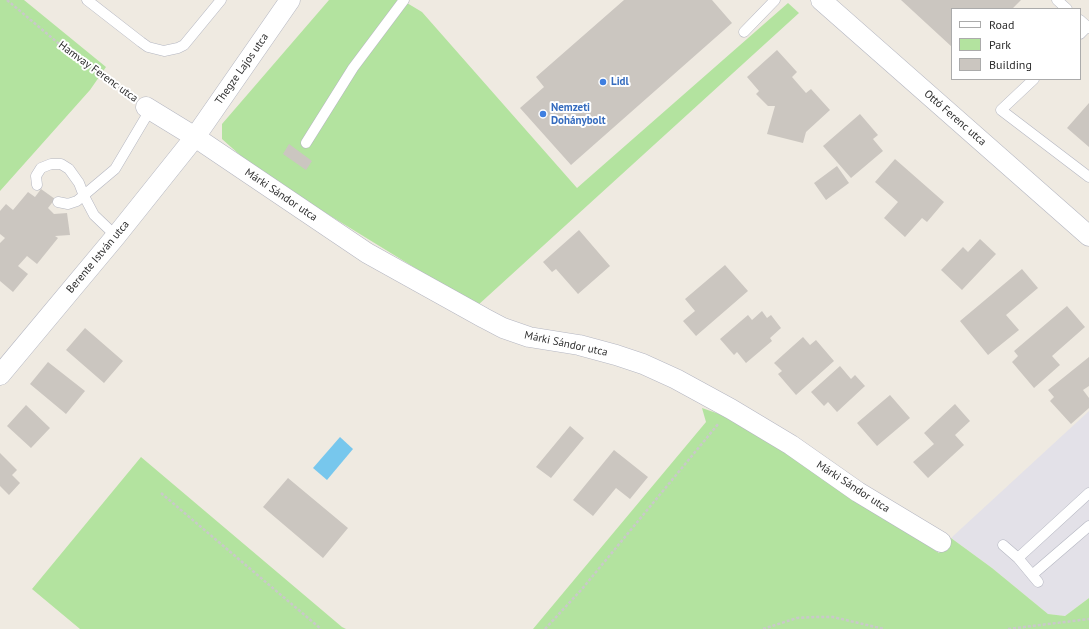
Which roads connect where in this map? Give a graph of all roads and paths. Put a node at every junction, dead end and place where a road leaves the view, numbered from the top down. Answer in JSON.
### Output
{"nodes":[{"id":1,"x":7,"y":0,"type":"edge"},
{"id":2,"x":87,"y":0,"type":"edge"},
{"id":3,"x":221,"y":0,"type":"edge"},
{"id":4,"x":290,"y":0,"type":"edge"},
{"id":5,"x":404,"y":0,"type":"edge"},
{"id":6,"x":775,"y":0,"type":"edge"},
{"id":7,"x":821,"y":0,"type":"edge"},
{"id":8,"x":1057,"y":0,"type":"edge"},
{"id":9,"x":1066,"y":8,"type":"edge"},
{"id":10,"x":744,"y":32,"type":"dead end"},
{"id":11,"x":1033,"y":80,"type":"edge"},
{"id":12,"x":148,"y":108,"type":"junction"},
{"id":13,"x":195,"y":137,"type":"junction"},
{"id":14,"x":306,"y":143,"type":"dead end"},
{"id":15,"x":1089,"y":177,"type":"edge"},
{"id":16,"x":37,"y":185,"type":"dead end"},
{"id":17,"x":84,"y":196,"type":"junction"},
{"id":18,"x":58,"y":202,"type":"dead end"},
{"id":19,"x":116,"y":236,"type":"junction"},
{"id":20,"x":1089,"y":236,"type":"edge"},
{"id":21,"x":0,"y":375,"type":"edge"},
{"id":22,"x":731,"y":409,"type":"junction"},
{"id":23,"x":1089,"y":493,"type":"edge"},
{"id":24,"x":161,"y":494,"type":"dead end"},
{"id":25,"x":1089,"y":526,"type":"edge"},
{"id":26,"x":941,"y":542,"type":"dead end"},
{"id":27,"x":1003,"y":545,"type":"dead end"},
{"id":28,"x":1018,"y":558,"type":"junction"},
{"id":29,"x":1089,"y":619,"type":"edge"},
{"id":30,"x":321,"y":629,"type":"edge"},
{"id":31,"x":545,"y":629,"type":"edge"},
{"id":32,"x":763,"y":629,"type":"edge"},
{"id":33,"x":884,"y":629,"type":"edge"},
{"id":34,"x":1008,"y":629,"type":"edge"}],
"edges":[{"from":1,"to":12,"type":"path","name":"Hamvay Ferenc utca"},
{"from":2,"to":3,"type":"lane"},
{"from":4,"to":13,"type":"street","name":"Thegze Lajos utca"},
{"from":5,"to":14,"type":"lane"},
{"from":6,"to":10,"type":"lane"},
{"from":7,"to":20,"type":"street","name":"Ottó Ferenc utca"},
{"from":8,"to":9,"type":"lane"},
{"from":11,"to":15,"type":"lane"},
{"from":12,"to":13,"type":"street"},
{"from":12,"to":17,"type":"lane"},
{"from":13,"to":19,"type":"street","name":"Berente István utca"},
{"from":13,"to":22,"type":"street","name":"Márki Sándor utca"},
{"from":16,"to":17,"type":"lane"},
{"from":17,"to":18,"type":"lane"},
{"from":17,"to":19,"type":"lane"},
{"from":19,"to":21,"type":"street","name":"Berente István utca"},
{"from":22,"to":26,"type":"street","name":"Márki Sándor utca"},
{"from":22,"to":31,"type":"path"},
{"from":23,"to":28,"type":"lane"},
{"from":24,"to":30,"type":"path"},
{"from":25,"to":28,"type":"lane"},
{"from":27,"to":28,"type":"lane"},
{"from":29,"to":34,"type":"path"},
{"from":32,"to":33,"type":"path"}]}
